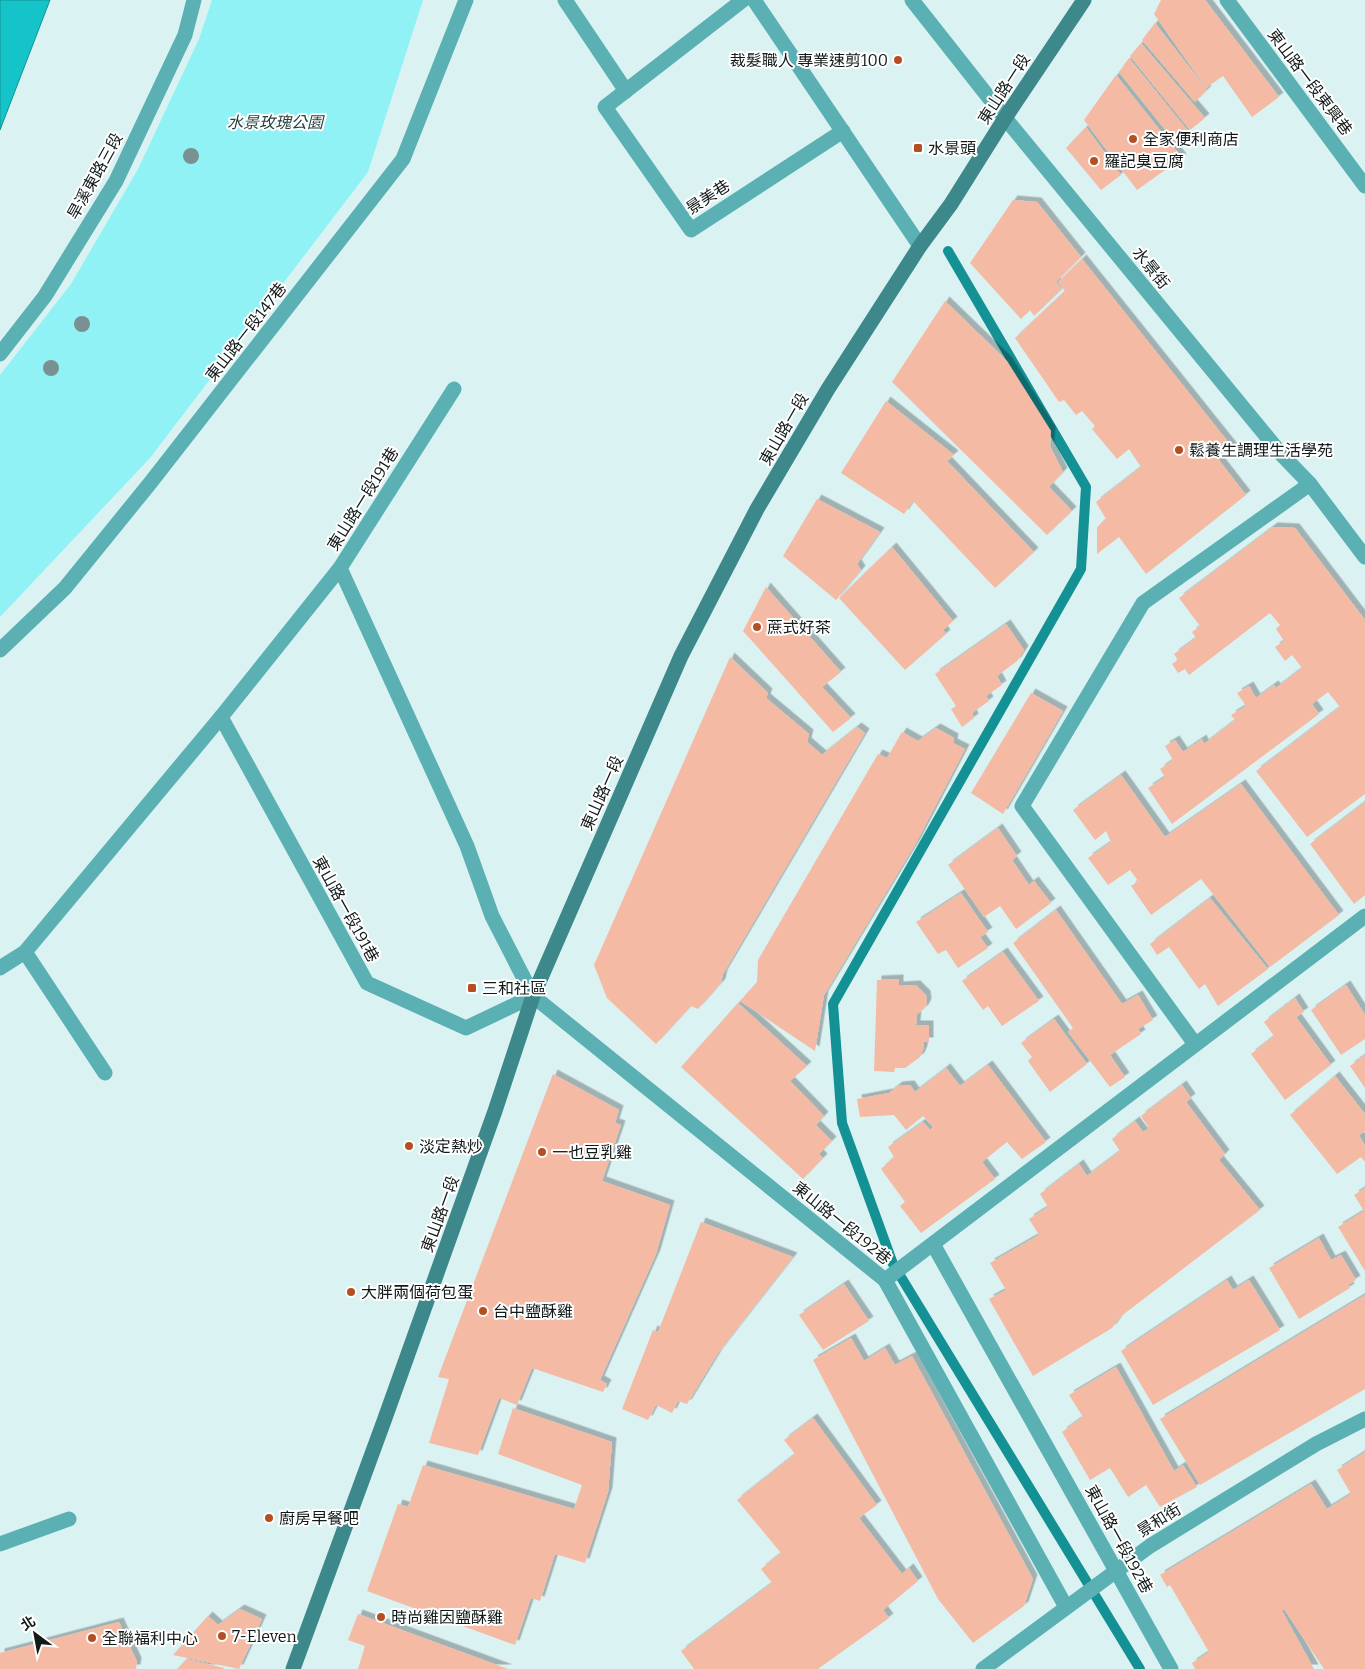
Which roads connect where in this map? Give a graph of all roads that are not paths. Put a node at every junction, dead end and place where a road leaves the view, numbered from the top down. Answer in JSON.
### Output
{"nodes":[{"id":1,"x":194,"y":0,"type":"edge"},
{"id":2,"x":466,"y":0,"type":"edge"},
{"id":3,"x":565,"y":0,"type":"edge"},
{"id":4,"x":743,"y":0,"type":"edge"},
{"id":5,"x":754,"y":0,"type":"edge"},
{"id":6,"x":912,"y":0,"type":"edge"},
{"id":7,"x":1084,"y":0,"type":"edge"},
{"id":8,"x":1227,"y":0,"type":"edge"},
{"id":9,"x":626,"y":91,"type":"junction"},
{"id":10,"x":1005,"y":118,"type":"junction"},
{"id":11,"x":843,"y":131,"type":"junction"},
{"id":12,"x":1365,"y":186,"type":"edge"},
{"id":13,"x":920,"y":246,"type":"junction"},
{"id":14,"x":0,"y":354,"type":"edge"},
{"id":15,"x":454,"y":389,"type":"dead end"},
{"id":16,"x":1310,"y":484,"type":"junction"},
{"id":17,"x":1365,"y":557,"type":"edge"},
{"id":18,"x":340,"y":568,"type":"junction"},
{"id":19,"x":0,"y":650,"type":"edge"},
{"id":20,"x":221,"y":717,"type":"junction"},
{"id":21,"x":1365,"y":916,"type":"edge"},
{"id":22,"x":25,"y":952,"type":"junction"},
{"id":23,"x":0,"y":968,"type":"edge"},
{"id":24,"x":533,"y":996,"type":"junction"},
{"id":25,"x":1196,"y":1044,"type":"junction"},
{"id":26,"x":105,"y":1072,"type":"dead end"},
{"id":27,"x":932,"y":1244,"type":"junction"},
{"id":28,"x":884,"y":1280,"type":"junction"},
{"id":29,"x":1365,"y":1419,"type":"edge"},
{"id":30,"x":69,"y":1519,"type":"dead end"},
{"id":31,"x":0,"y":1544,"type":"edge"},
{"id":32,"x":1116,"y":1571,"type":"junction"},
{"id":33,"x":1066,"y":1607,"type":"junction"},
{"id":34,"x":293,"y":1669,"type":"edge"},
{"id":35,"x":984,"y":1669,"type":"edge"},
{"id":36,"x":1171,"y":1669,"type":"edge"}],
"edges":[{"from":1,"to":14,"type":"street","name":"旱溪東路三段"},
{"from":2,"to":19,"type":"street","name":"東山路一段147巷"},
{"from":3,"to":9,"type":"street"},
{"from":4,"to":9,"type":"street","name":"景美巷"},
{"from":5,"to":11,"type":"street"},
{"from":6,"to":10,"type":"street","name":"水景街"},
{"from":7,"to":10,"type":"main road","name":"東山路一段"},
{"from":8,"to":12,"type":"street","name":"東山路一段東興巷"},
{"from":9,"to":11,"type":"street","name":"景美巷"},
{"from":10,"to":13,"type":"main road","name":"東山路一段"},
{"from":10,"to":16,"type":"street","name":"水景街"},
{"from":11,"to":13,"type":"street"},
{"from":13,"to":24,"type":"main road","name":"東山路一段"},
{"from":15,"to":18,"type":"street","name":"東山路一段191巷"},
{"from":16,"to":17,"type":"street","name":"水景街"},
{"from":16,"to":25,"type":"street"},
{"from":18,"to":20,"type":"street","name":"東山路一段191巷"},
{"from":18,"to":24,"type":"street"},
{"from":20,"to":22,"type":"street","name":"東山路一段191巷"},
{"from":20,"to":24,"type":"street","name":"東山路一段191巷"},
{"from":21,"to":25,"type":"street"},
{"from":22,"to":23,"type":"street","name":"東山路一段191巷"},
{"from":22,"to":26,"type":"street"},
{"from":24,"to":28,"type":"street","name":"東山路一段192巷"},
{"from":24,"to":34,"type":"main road","name":"東山路一段"},
{"from":25,"to":27,"type":"street"},
{"from":27,"to":28,"type":"street"},
{"from":27,"to":32,"type":"street","name":"東山路一段192巷"},
{"from":28,"to":33,"type":"street","name":"東山路一段192巷"},
{"from":29,"to":32,"type":"street","name":"景和街"},
{"from":30,"to":31,"type":"street"},
{"from":32,"to":33,"type":"street","name":"景和街"},
{"from":32,"to":36,"type":"street","name":"東山路一段192巷"},
{"from":33,"to":35,"type":"street","name":"景和街"}]}
